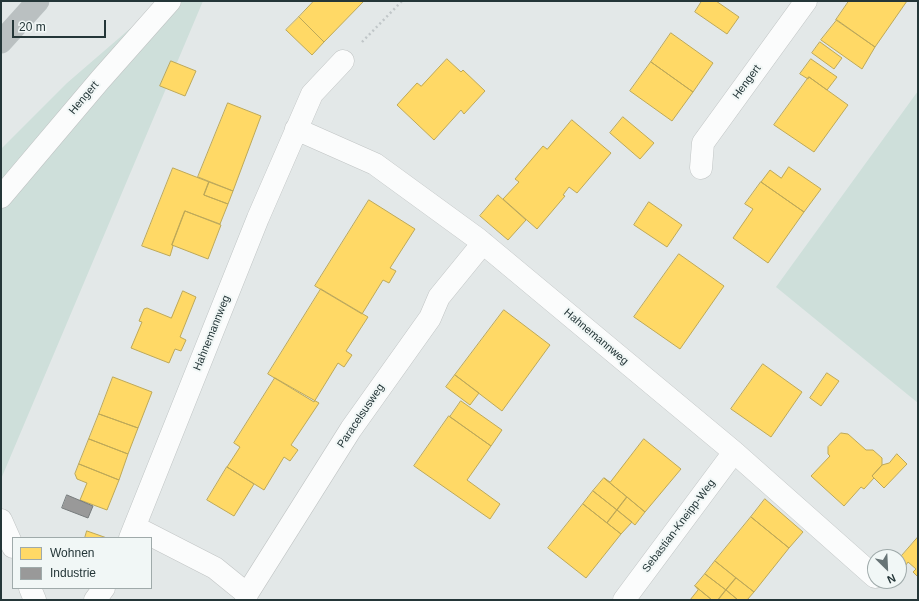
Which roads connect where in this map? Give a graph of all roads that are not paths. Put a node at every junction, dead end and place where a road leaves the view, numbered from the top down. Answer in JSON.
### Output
{"nodes":[{"id":1,"x":38,"y":1,"type":"edge"},
{"id":2,"x":170,"y":1,"type":"edge"},
{"id":3,"x":806,"y":1,"type":"edge"},
{"id":4,"x":1,"y":42,"type":"edge"},
{"id":5,"x":344,"y":61,"type":"road end"},
{"id":6,"x":296,"y":129,"type":"junction"},
{"id":7,"x":701,"y":168,"type":"dead end"},
{"id":8,"x":1,"y":197,"type":"edge"},
{"id":9,"x":483,"y":243,"type":"junction"},
{"id":10,"x":734,"y":452,"type":"junction"},
{"id":11,"x":1,"y":520,"type":"edge"},
{"id":12,"x":133,"y":532,"type":"edge"},
{"id":13,"x":145,"y":537,"type":"edge"},
{"id":14,"x":152,"y":540,"type":"edge"},
{"id":15,"x":12,"y":545,"type":"edge"},
{"id":16,"x":867,"y":570,"type":"edge"},
{"id":17,"x":30,"y":589,"type":"edge"},
{"id":18,"x":103,"y":589,"type":"edge"},
{"id":19,"x":246,"y":597,"type":"edge"},
{"id":20,"x":35,"y":600,"type":"edge"},
{"id":21,"x":95,"y":600,"type":"edge"},
{"id":22,"x":624,"y":600,"type":"edge"}],
"edges":[{"from":1,"to":4,"type":"highway"},
{"from":2,"to":8,"type":"street","name":"Hengert"},
{"from":3,"to":7,"type":"street","name":"Hengert"},
{"from":5,"to":6,"type":"street","name":"Hahnemannweg"},
{"from":6,"to":9,"type":"street","name":"Hahnemannweg"},
{"from":6,"to":12,"type":"street","name":"Hahnemannweg"},
{"from":9,"to":10,"type":"street","name":"Hahnemannweg"},
{"from":9,"to":19,"type":"street","name":"Paracelsusweg"},
{"from":10,"to":16,"type":"street","name":"Hahnemannweg"},
{"from":10,"to":22,"type":"street","name":"Sebastian-Kneipp-Weg"},
{"from":11,"to":15,"type":"street"},
{"from":12,"to":13,"type":"street","name":"Paracelsusweg"},
{"from":14,"to":19,"type":"street","name":"Paracelsusweg"},
{"from":17,"to":20,"type":"street"},
{"from":18,"to":21,"type":"street"}]}
